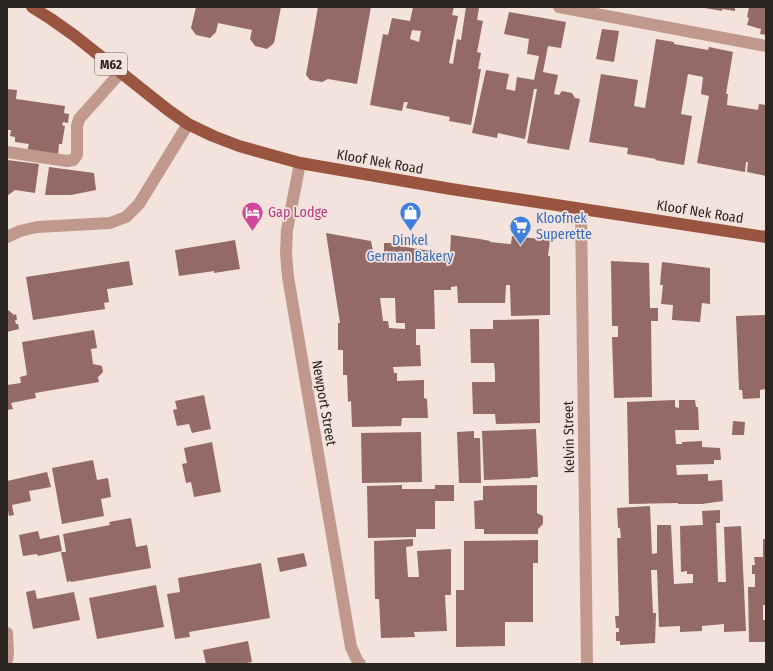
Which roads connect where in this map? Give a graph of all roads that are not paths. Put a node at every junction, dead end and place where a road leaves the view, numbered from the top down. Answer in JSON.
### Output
{"nodes":[{"id":1,"x":32,"y":7,"type":"edge"},
{"id":2,"x":559,"y":7,"type":"edge"},
{"id":3,"x":766,"y":46,"type":"edge"},
{"id":4,"x":121,"y":72,"type":"junction"},
{"id":5,"x":188,"y":124,"type":"junction"},
{"id":6,"x":7,"y":152,"type":"edge"},
{"id":7,"x":300,"y":163,"type":"junction"},
{"id":8,"x":581,"y":209,"type":"junction"},
{"id":9,"x":7,"y":237,"type":"edge"},
{"id":10,"x":766,"y":238,"type":"edge"},
{"id":11,"x":7,"y":633,"type":"edge"},
{"id":12,"x":7,"y":660,"type":"edge"},
{"id":13,"x":360,"y":664,"type":"edge"},
{"id":14,"x":587,"y":664,"type":"edge"}],
"edges":[{"from":1,"to":4,"type":"main road","name":"Kloof Nek Road","number":"M62"},
{"from":2,"to":3,"type":"street"},
{"from":4,"to":5,"type":"main road","name":"Kloof Nek Road","number":"M62"},
{"from":4,"to":6,"type":"street"},
{"from":5,"to":7,"type":"main road","name":"Kloof Nek Road","number":"M62"},
{"from":5,"to":9,"type":"street"},
{"from":7,"to":8,"type":"main road","name":"Kloof Nek Road","number":"M62"},
{"from":7,"to":13,"type":"street","name":"Newport Street"},
{"from":8,"to":10,"type":"main road","name":"Kloof Nek Road","number":"M62"},
{"from":8,"to":14,"type":"street","name":"Kelvin Street"},
{"from":11,"to":12,"type":"street"}]}
